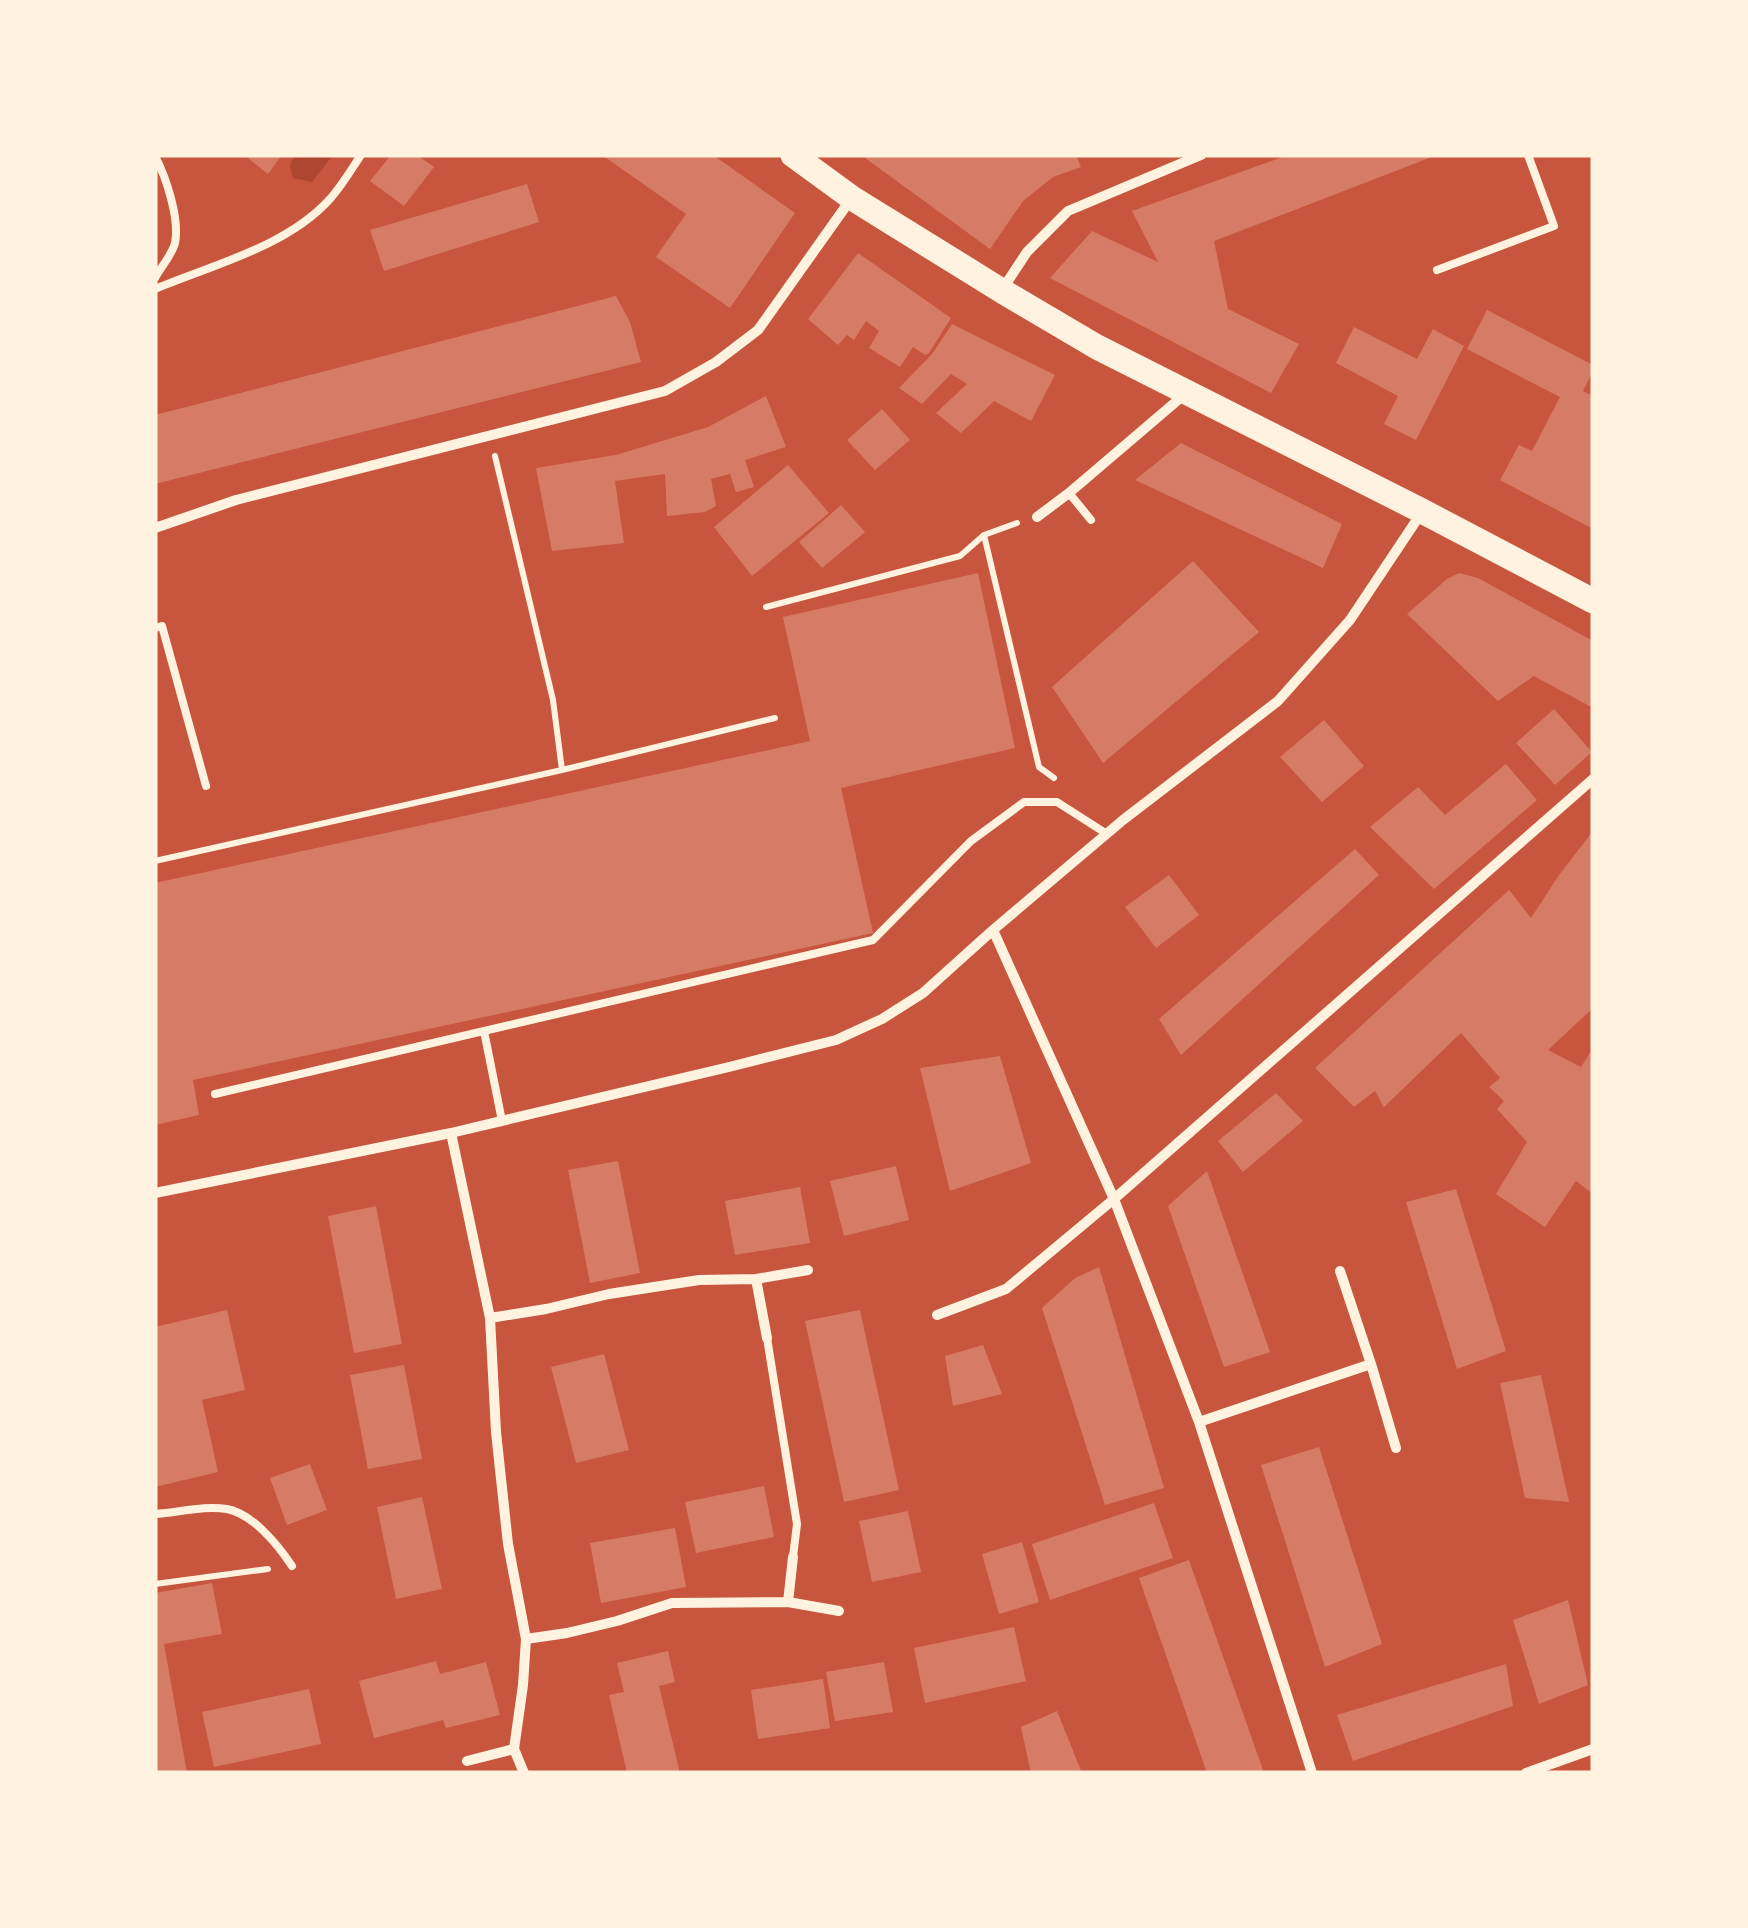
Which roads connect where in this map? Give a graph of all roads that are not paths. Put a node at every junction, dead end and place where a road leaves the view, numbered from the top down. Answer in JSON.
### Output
{"nodes":[{"id":1,"x":361,"y":155,"type":"edge"},
{"id":2,"x":793,"y":155,"type":"edge"},
{"id":3,"x":1201,"y":155,"type":"edge"},
{"id":4,"x":1528,"y":155,"type":"edge"},
{"id":5,"x":155,"y":156,"type":"edge"},
{"id":6,"x":852,"y":198,"type":"junction"},
{"id":7,"x":1438,"y":270,"type":"dead end"},
{"id":8,"x":155,"y":278,"type":"edge"},
{"id":9,"x":155,"y":289,"type":"edge"},
{"id":10,"x":1002,"y":291,"type":"junction"},
{"id":11,"x":1186,"y":393,"type":"junction"},
{"id":12,"x":1069,"y":493,"type":"junction"},
{"id":13,"x":1422,"y":511,"type":"junction"},
{"id":14,"x":1038,"y":517,"type":"road end"},
{"id":15,"x":1091,"y":520,"type":"dead end"},
{"id":16,"x":155,"y":528,"type":"edge"},
{"id":17,"x":1593,"y":601,"type":"edge"},
{"id":18,"x":155,"y":628,"type":"edge"},
{"id":19,"x":1593,"y":780,"type":"edge"},
{"id":20,"x":206,"y":786,"type":"dead end"},
{"id":21,"x":1106,"y":834,"type":"junction"},
{"id":22,"x":993,"y":930,"type":"junction"},
{"id":23,"x":484,"y":1031,"type":"junction"},
{"id":24,"x":215,"y":1094,"type":"dead end"},
{"id":25,"x":502,"y":1121,"type":"junction"},
{"id":26,"x":451,"y":1133,"type":"junction"},
{"id":27,"x":155,"y":1193,"type":"edge"},
{"id":28,"x":1114,"y":1199,"type":"junction"},
{"id":29,"x":808,"y":1270,"type":"dead end"},
{"id":30,"x":1340,"y":1272,"type":"dead end"},
{"id":31,"x":756,"y":1279,"type":"junction"},
{"id":32,"x":937,"y":1314,"type":"dead end"},
{"id":33,"x":490,"y":1318,"type":"junction"},
{"id":34,"x":767,"y":1338,"type":"joint"},
{"id":35,"x":1371,"y":1364,"type":"junction"},
{"id":36,"x":1199,"y":1422,"type":"junction"},
{"id":37,"x":1396,"y":1448,"type":"dead end"},
{"id":38,"x":155,"y":1514,"type":"edge"},
{"id":39,"x":793,"y":1557,"type":"joint"},
{"id":40,"x":292,"y":1566,"type":"road end"},
{"id":41,"x":788,"y":1602,"type":"junction"},
{"id":42,"x":839,"y":1611,"type":"dead end"},
{"id":43,"x":526,"y":1639,"type":"junction"},
{"id":44,"x":514,"y":1749,"type":"junction"},
{"id":45,"x":1593,"y":1749,"type":"edge"},
{"id":46,"x":467,"y":1761,"type":"dead end"},
{"id":47,"x":524,"y":1773,"type":"edge"},
{"id":48,"x":1312,"y":1773,"type":"edge"},
{"id":49,"x":1526,"y":1773,"type":"edge"}],
"edges":[{"from":1,"to":9,"type":"lane"},
{"from":2,"to":6,"type":"main road"},
{"from":3,"to":10,"type":"street"},
{"from":4,"to":7,"type":"lane"},
{"from":5,"to":8,"type":"lane"},
{"from":6,"to":10,"type":"main road"},
{"from":6,"to":16,"type":"street"},
{"from":10,"to":11,"type":"main road"},
{"from":11,"to":12,"type":"street"},
{"from":11,"to":13,"type":"main road"},
{"from":12,"to":14,"type":"street"},
{"from":12,"to":15,"type":"lane"},
{"from":13,"to":17,"type":"main road"},
{"from":13,"to":21,"type":"street"},
{"from":18,"to":20,"type":"lane"},
{"from":19,"to":28,"type":"street"},
{"from":21,"to":22,"type":"street"},
{"from":21,"to":23,"type":"lane"},
{"from":22,"to":25,"type":"street"},
{"from":22,"to":28,"type":"street"},
{"from":23,"to":24,"type":"lane"},
{"from":23,"to":25,"type":"lane"},
{"from":25,"to":26,"type":"street"},
{"from":26,"to":27,"type":"street"},
{"from":26,"to":33,"type":"street"},
{"from":28,"to":32,"type":"street"},
{"from":28,"to":36,"type":"street"},
{"from":29,"to":31,"type":"street"},
{"from":30,"to":35,"type":"street"},
{"from":31,"to":33,"type":"street"},
{"from":31,"to":34,"type":"street"},
{"from":33,"to":43,"type":"street"},
{"from":34,"to":39,"type":"lane"},
{"from":35,"to":36,"type":"street"},
{"from":35,"to":37,"type":"street"},
{"from":36,"to":48,"type":"street"},
{"from":38,"to":40,"type":"lane"},
{"from":39,"to":41,"type":"street"},
{"from":41,"to":42,"type":"street"},
{"from":41,"to":43,"type":"street"},
{"from":43,"to":44,"type":"street"},
{"from":44,"to":46,"type":"street"},
{"from":44,"to":47,"type":"street"},
{"from":45,"to":49,"type":"street"}]}
